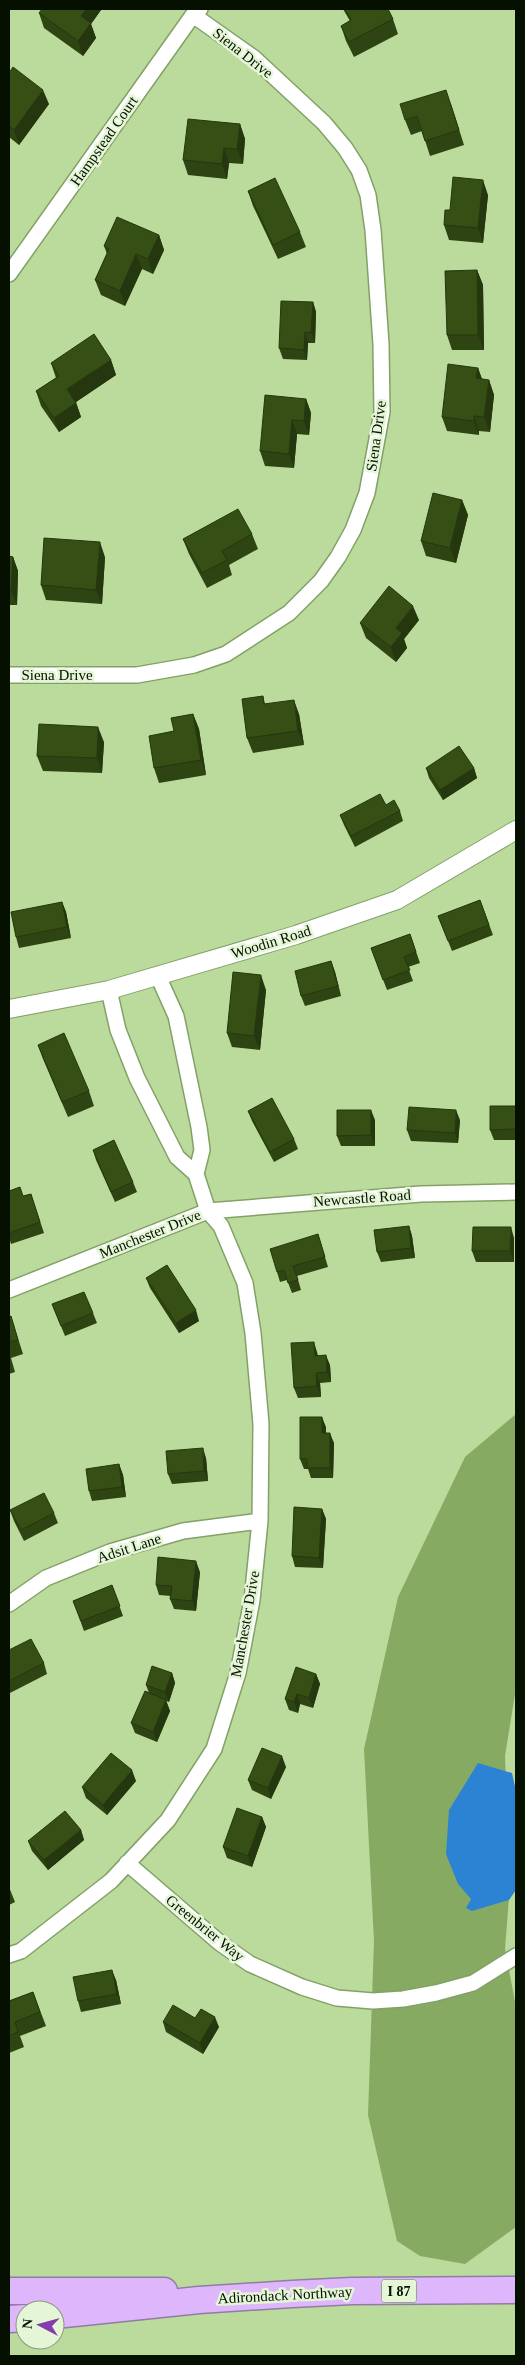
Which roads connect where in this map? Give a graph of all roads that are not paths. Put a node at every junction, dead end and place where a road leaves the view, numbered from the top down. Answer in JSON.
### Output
{"nodes":[{"id":1,"x":196,"y":12,"type":"edge"},
{"id":2,"x":9,"y":274,"type":"edge"},
{"id":3,"x":9,"y":676,"type":"edge"},
{"id":4,"x":516,"y":830,"type":"edge"},
{"id":5,"x":158,"y":976,"type":"junction"},
{"id":6,"x":109,"y":990,"type":"junction"},
{"id":7,"x":9,"y":1009,"type":"edge"},
{"id":8,"x":196,"y":1174,"type":"junction"},
{"id":9,"x":516,"y":1192,"type":"edge"},
{"id":10,"x":208,"y":1211,"type":"junction"},
{"id":11,"x":9,"y":1290,"type":"edge"},
{"id":12,"x":260,"y":1521,"type":"junction"},
{"id":13,"x":9,"y":1604,"type":"edge"},
{"id":14,"x":128,"y":1863,"type":"junction"},
{"id":15,"x":9,"y":1956,"type":"edge"},
{"id":16,"x":516,"y":1956,"type":"edge"},
{"id":17,"x":516,"y":2290,"type":"edge"},
{"id":18,"x":9,"y":2291,"type":"edge"},
{"id":19,"x":282,"y":2295,"type":"junction"},
{"id":20,"x":65,"y":2314,"type":"edge"}],
"edges":[{"from":1,"to":2,"type":"street","name":"Hampstead Court"},
{"from":1,"to":3,"type":"street","name":"Siena Drive"},
{"from":4,"to":5,"type":"street","name":"Woodin Road"},
{"from":5,"to":6,"type":"street","name":"Woodin Road"},
{"from":5,"to":8,"type":"street"},
{"from":6,"to":7,"type":"street","name":"Woodin Road"},
{"from":6,"to":8,"type":"street"},
{"from":8,"to":10,"type":"street","name":"Manchester Drive"},
{"from":9,"to":10,"type":"street","name":"Newcastle Road"},
{"from":10,"to":11,"type":"street","name":"Manchester Drive"},
{"from":10,"to":12,"type":"street","name":"Manchester Drive"},
{"from":12,"to":13,"type":"street","name":"Adsit Lane"},
{"from":12,"to":14,"type":"street","name":"Manchester Drive"},
{"from":14,"to":15,"type":"street","name":"Manchester Drive"},
{"from":14,"to":16,"type":"street","name":"Greenbrier Way"},
{"from":17,"to":19,"type":"highway","name":"Adirondack Northway","number":"I 87"},
{"from":18,"to":19,"type":"highway"},
{"from":19,"to":20,"type":"highway","name":"Adirondack Northway","number":"I 87"}]}
